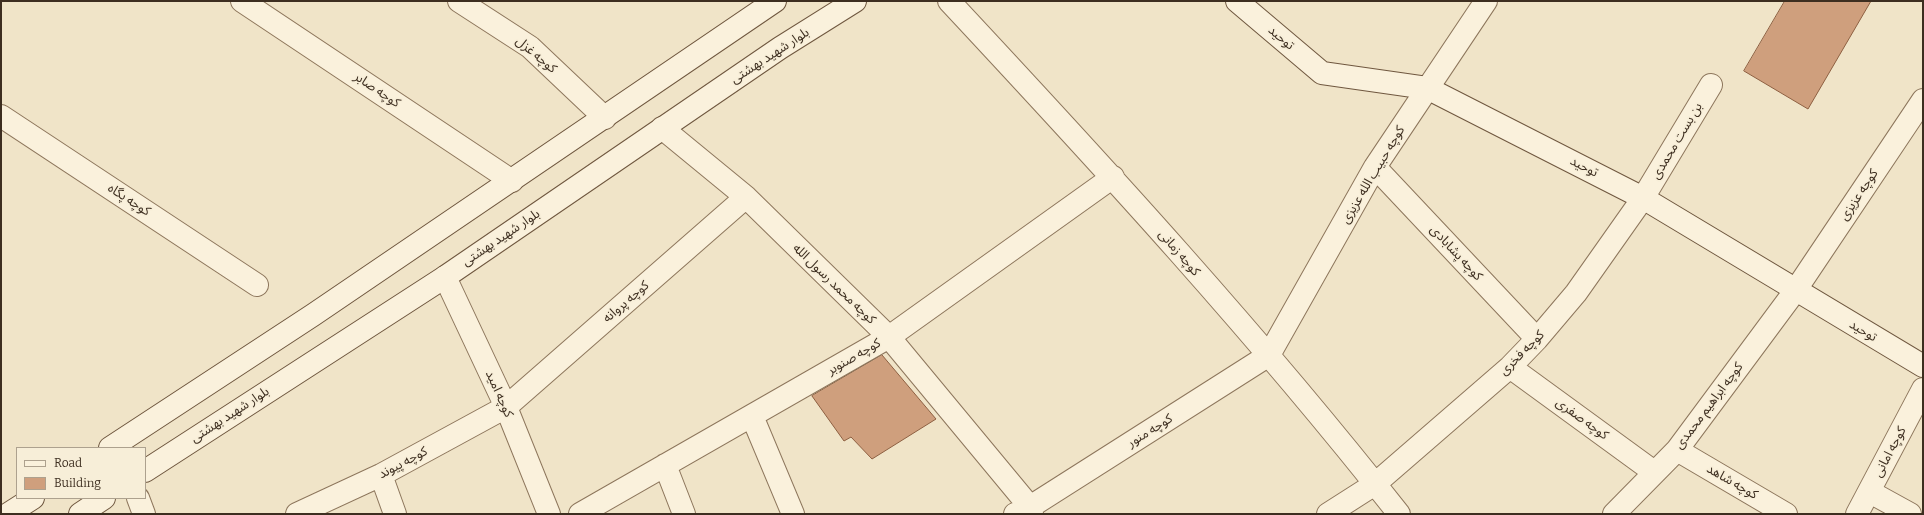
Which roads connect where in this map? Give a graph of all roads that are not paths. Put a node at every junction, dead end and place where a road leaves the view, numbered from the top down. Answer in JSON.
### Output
{"nodes":[{"id":1,"x":242,"y":1,"type":"edge"},
{"id":2,"x":459,"y":1,"type":"edge"},
{"id":3,"x":775,"y":1,"type":"edge"},
{"id":4,"x":855,"y":1,"type":"edge"},
{"id":5,"x":948,"y":1,"type":"edge"},
{"id":6,"x":1236,"y":1,"type":"edge"},
{"id":7,"x":1486,"y":1,"type":"edge"},
{"id":8,"x":1711,"y":85,"type":"dead end"},
{"id":9,"x":1427,"y":88,"type":"junction"},
{"id":10,"x":1923,"y":100,"type":"edge"},
{"id":11,"x":1,"y":116,"type":"edge"},
{"id":12,"x":605,"y":118,"type":"junction"},
{"id":13,"x":662,"y":128,"type":"junction"},
{"id":14,"x":1375,"y":167,"type":"junction"},
{"id":15,"x":1113,"y":177,"type":"junction"},
{"id":16,"x":512,"y":181,"type":"junction"},
{"id":17,"x":746,"y":197,"type":"junction"},
{"id":18,"x":1643,"y":198,"type":"junction"},
{"id":19,"x":445,"y":277,"type":"junction"},
{"id":20,"x":257,"y":285,"type":"dead end"},
{"id":21,"x":1795,"y":291,"type":"junction"},
{"id":22,"x":889,"y":337,"type":"junction"},
{"id":23,"x":1537,"y":339,"type":"junction"},
{"id":24,"x":1269,"y":355,"type":"junction"},
{"id":25,"x":1923,"y":366,"type":"edge"},
{"id":26,"x":1510,"y":367,"type":"junction"},
{"id":27,"x":1923,"y":390,"type":"edge"},
{"id":28,"x":506,"y":407,"type":"junction"},
{"id":29,"x":752,"y":416,"type":"junction"},
{"id":30,"x":112,"y":447,"type":"edge"},
{"id":31,"x":1677,"y":450,"type":"junction"},
{"id":32,"x":665,"y":465,"type":"junction"},
{"id":33,"x":146,"y":470,"type":"edge"},
{"id":34,"x":1654,"y":472,"type":"junction"},
{"id":35,"x":382,"y":475,"type":"junction"},
{"id":36,"x":1375,"y":484,"type":"junction"},
{"id":37,"x":1870,"y":492,"type":"junction"},
{"id":38,"x":31,"y":499,"type":"edge"},
{"id":39,"x":102,"y":499,"type":"edge"},
{"id":40,"x":138,"y":499,"type":"edge"},
{"id":41,"x":1026,"y":512,"type":"edge"},
{"id":42,"x":8,"y":514,"type":"edge"},
{"id":43,"x":80,"y":514,"type":"edge"},
{"id":44,"x":144,"y":514,"type":"edge"},
{"id":45,"x":297,"y":514,"type":"edge"},
{"id":46,"x":395,"y":514,"type":"edge"},
{"id":47,"x":550,"y":514,"type":"edge"},
{"id":48,"x":580,"y":514,"type":"edge"},
{"id":49,"x":684,"y":514,"type":"edge"},
{"id":50,"x":793,"y":514,"type":"edge"},
{"id":51,"x":1328,"y":514,"type":"edge"},
{"id":52,"x":1399,"y":514,"type":"edge"},
{"id":53,"x":1614,"y":514,"type":"edge"},
{"id":54,"x":1786,"y":514,"type":"edge"},
{"id":55,"x":1857,"y":514,"type":"edge"},
{"id":56,"x":1910,"y":514,"type":"edge"}],
"edges":[{"from":1,"to":16,"type":"street","name":"کوچه صابر"},
{"from":2,"to":12,"type":"street","name":"کوچه غزل"},
{"from":3,"to":12,"type":"street"},
{"from":4,"to":13,"type":"street","name":"بلوار شهید بهشتی"},
{"from":5,"to":15,"type":"street","name":"کوچه زمانی"},
{"from":6,"to":9,"type":"street","name":"توحید"},
{"from":7,"to":9,"type":"street","name":"کوچه حبیب الله عزیزی"},
{"from":8,"to":18,"type":"street","name":"بن بست محمدی"},
{"from":9,"to":14,"type":"street","name":"کوچه حبیب الله عزیزی"},
{"from":9,"to":18,"type":"street","name":"توحید"},
{"from":10,"to":21,"type":"street","name":"کوچه عزیزی"},
{"from":11,"to":20,"type":"street","name":"کوچه پگاه"},
{"from":12,"to":16,"type":"street"},
{"from":13,"to":17,"type":"street","name":"کوچه محمد رسول الله"},
{"from":13,"to":19,"type":"street","name":"بلوار شهید بهشتی"},
{"from":14,"to":23,"type":"street","name":"کوچه پشابادی"},
{"from":14,"to":24,"type":"street","name":"کوچه حبیب الله عزیزی"},
{"from":15,"to":22,"type":"street","name":"کوچه صنوبر"},
{"from":15,"to":24,"type":"street","name":"کوچه زمانی"},
{"from":16,"to":30,"type":"street"},
{"from":17,"to":22,"type":"street","name":"کوچه محمد رسول الله"},
{"from":17,"to":28,"type":"street","name":"کوچه پروانه"},
{"from":18,"to":21,"type":"street","name":"توحید"},
{"from":18,"to":23,"type":"street","name":"کوچه فخری"},
{"from":19,"to":28,"type":"street","name":"کوچه امید"},
{"from":19,"to":33,"type":"street","name":"بلوار شهید بهشتی"},
{"from":21,"to":25,"type":"street","name":"توحید"},
{"from":21,"to":31,"type":"street","name":"کوچه ابراهیم محمدی"},
{"from":22,"to":29,"type":"street","name":"کوچه صنوبر"},
{"from":22,"to":41,"type":"street","name":"کوچه محمد رسول الله"},
{"from":23,"to":26,"type":"street","name":"کوچه فخری"},
{"from":24,"to":36,"type":"street","name":"کوچه زمانی"},
{"from":24,"to":41,"type":"street","name":"کوچه منور"},
{"from":26,"to":34,"type":"street","name":"کوچه صفری"},
{"from":26,"to":36,"type":"street","name":"کوچه فخری"},
{"from":27,"to":37,"type":"street","name":"کوچه امانی"},
{"from":28,"to":35,"type":"street","name":"کوچه پیوند"},
{"from":28,"to":47,"type":"street","name":"کوچه امید"},
{"from":29,"to":32,"type":"street","name":"کوچه صنوبر"},
{"from":29,"to":50,"type":"street"},
{"from":31,"to":34,"type":"street","name":"کوچه ابراهیم محمدی"},
{"from":31,"to":54,"type":"street","name":"کوچه شاهد"},
{"from":32,"to":48,"type":"street","name":"کوچه صنوبر"},
{"from":32,"to":49,"type":"street"},
{"from":34,"to":53,"type":"street","name":"کوچه ابراهیم محمدی"},
{"from":35,"to":45,"type":"street","name":"کوچه پیوند"},
{"from":35,"to":46,"type":"street"},
{"from":36,"to":51,"type":"street","name":"کوچه فخری"},
{"from":36,"to":52,"type":"street","name":"کوچه زمانی"},
{"from":37,"to":55,"type":"street","name":"کوچه امانی"},
{"from":37,"to":56,"type":"street"},
{"from":38,"to":42,"type":"street"},
{"from":39,"to":43,"type":"street"},
{"from":40,"to":44,"type":"street"}]}
